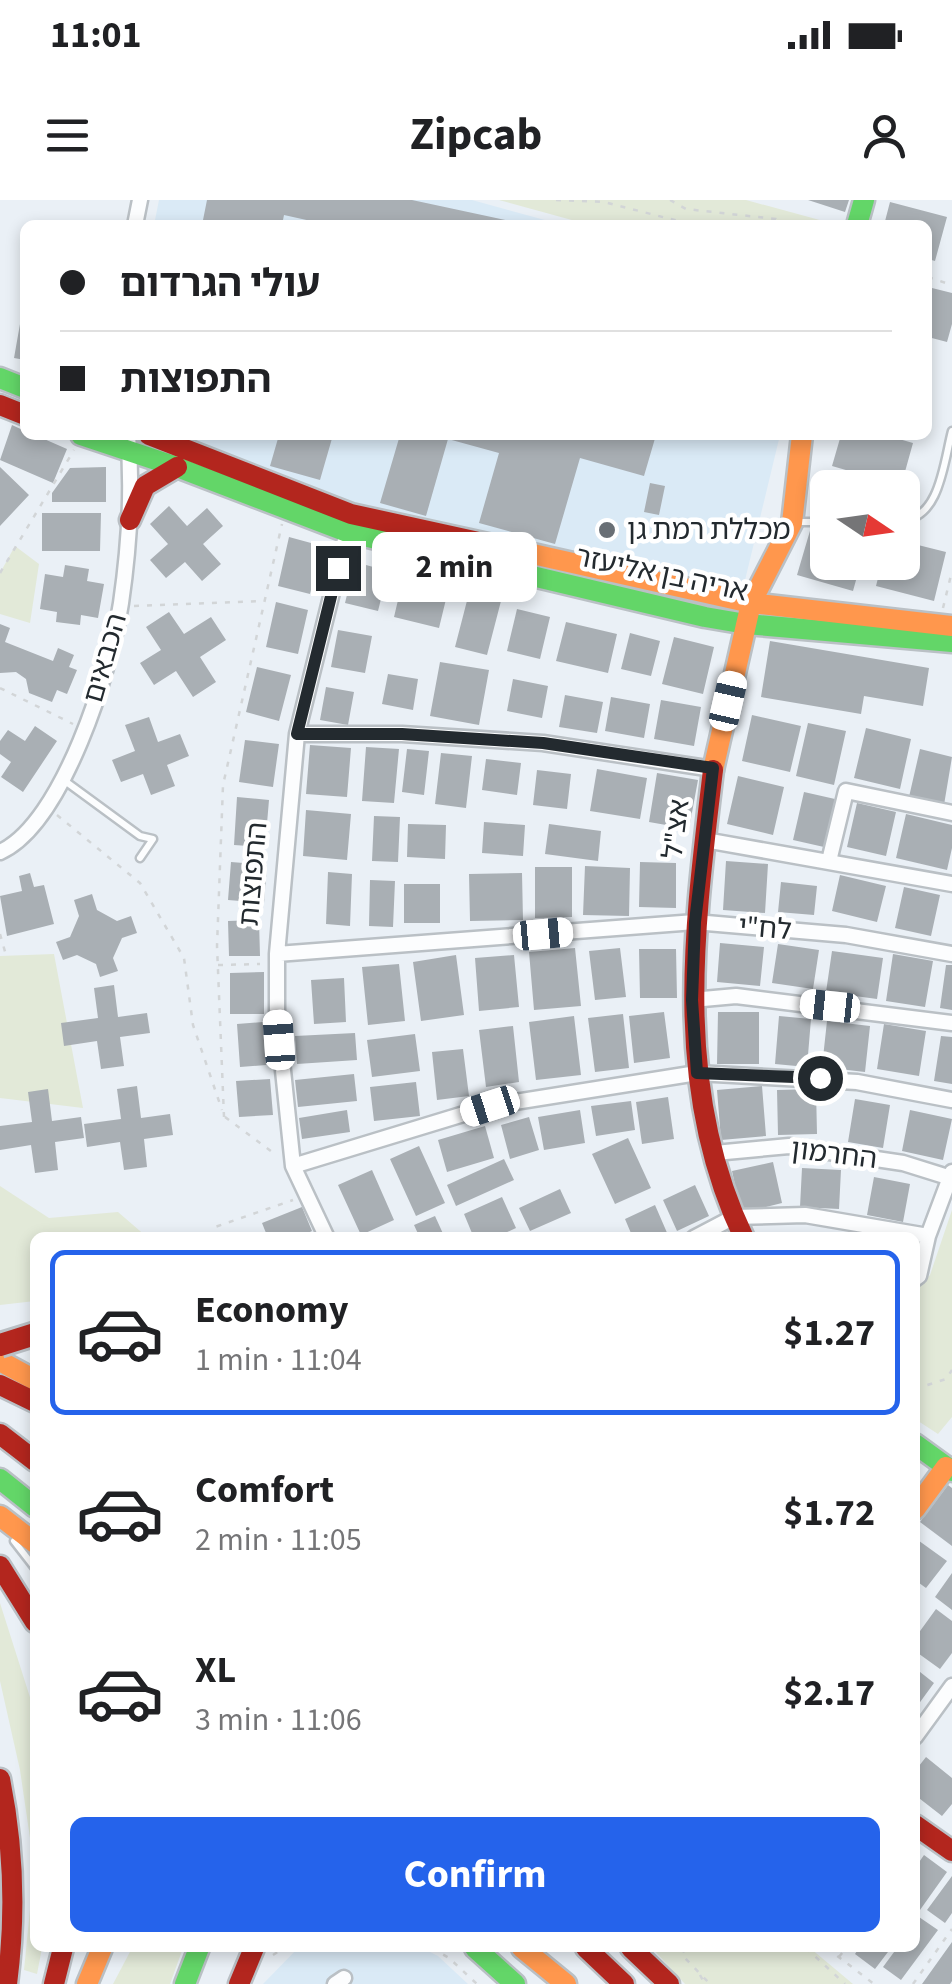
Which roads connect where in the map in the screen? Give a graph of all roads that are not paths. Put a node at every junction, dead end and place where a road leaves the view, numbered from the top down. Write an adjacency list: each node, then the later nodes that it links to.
1 (952, 431): 6 (lane)
2 (160, 440): 10 (main road, אריה בן אליעזר)
3 (801, 440): 8 (main road, אצ"ל)
4 (128, 443): 5 (main road, אריה בן אליעזר); 7 (street, הכבאים)
5 (177, 467): 7 (main road); 10 (main road, אריה בן אליעזר)
6 (920, 518)
7 (130, 520): 15 (street, הכבאים)
8 (792, 522): 9 (lane); 11 (main road, אצ"ל)
9 (810, 522)
10 (349, 523): 11 (main road, אריה בן אליעזר); 13 (street, התפוצות)
11 (748, 613): 12 (main road, אריה בן אליעזר); 14 (main road, אצ"ל)
12 (948, 631)
13 (297, 734): 14 (street); 24 (street, התפוצות)
14 (713, 768): 17 (main road, אצ"ל)
15 (65, 781): 18 (street, הכבאים); 19 (lane)
16 (952, 814): 20 (street)
17 (706, 840): 20 (street); 22 (main road, אצ"ל)
18 (0, 852)
19 (140, 858)
20 (829, 861): 21 (street)
21 (952, 884)
22 (695, 922): 23 (street, לח"י); 24 (street, לח"י); 25 (main road, אצ"ל)
23 (952, 954)
24 (277, 958): 30 (street, התפוצות)
25 (692, 1000): 26 (street); 27 (main road, אצ"ל)
26 (952, 1023)
27 (697, 1073): 28 (street); 29 (main road, אצ"ל); 30 (street)
28 (952, 1100)
29 (715, 1152): 32 (street, החרמון); 33 (main road, אצ"ל)
30 (293, 1166): 34 (street, התפוצות)
31 (952, 1169): 32 (street)
32 (951, 1178): 37 (street)
33 (739, 1228): 35 (street)
34 (324, 1232)
35 (905, 1232)
36 (920, 1235): 37 (street)
37 (928, 1236): 38 (street)
38 (920, 1272)
39 (0, 1330): 41 (main road)
40 (30, 1335): 42 (main road, bridge)
41 (30, 1340)
42 (0, 1344)
43 (0, 1362): 44 (main road)
44 (30, 1377)
45 (0, 1385): 46 (main road)
46 (30, 1400)
47 (0, 1434): 49 (main road)
48 (920, 1448): 50 (main road)
49 (30, 1457)
50 (949, 1469): 53 (main road)
51 (0, 1480): 52 (main road)
52 (30, 1502)
53 (920, 1503)
54 (0, 1516): 56 (main road)
55 (0, 1525): 57 (lane)
56 (30, 1540)
57 (30, 1562)
58 (0, 1566): 59 (main road)
59 (30, 1614)
60 (952, 1686): 61 (street)
61 (920, 1730)
62 (0, 1780): 74 (main road)
63 (920, 1829): 64 (main road)
64 (952, 1851)
65 (61, 1952): 75 (main road)
66 (100, 1952): 76 (main road)
67 (197, 1952): 77 (main road)
68 (252, 1952): 78 (main road)
69 (480, 1952): 79 (main road)
70 (527, 1952): 80 (main road)
71 (540, 1952): 81 (main road)
72 (590, 1952): 82 (main road)
73 (639, 1952): 83 (main road)
74 (7, 1984)
75 (54, 1984)
76 (87, 1984)
77 (185, 1984)
78 (239, 1984)
79 (516, 1984)
80 (566, 1984)
81 (574, 1984)
82 (624, 1984)
83 (670, 1984)

